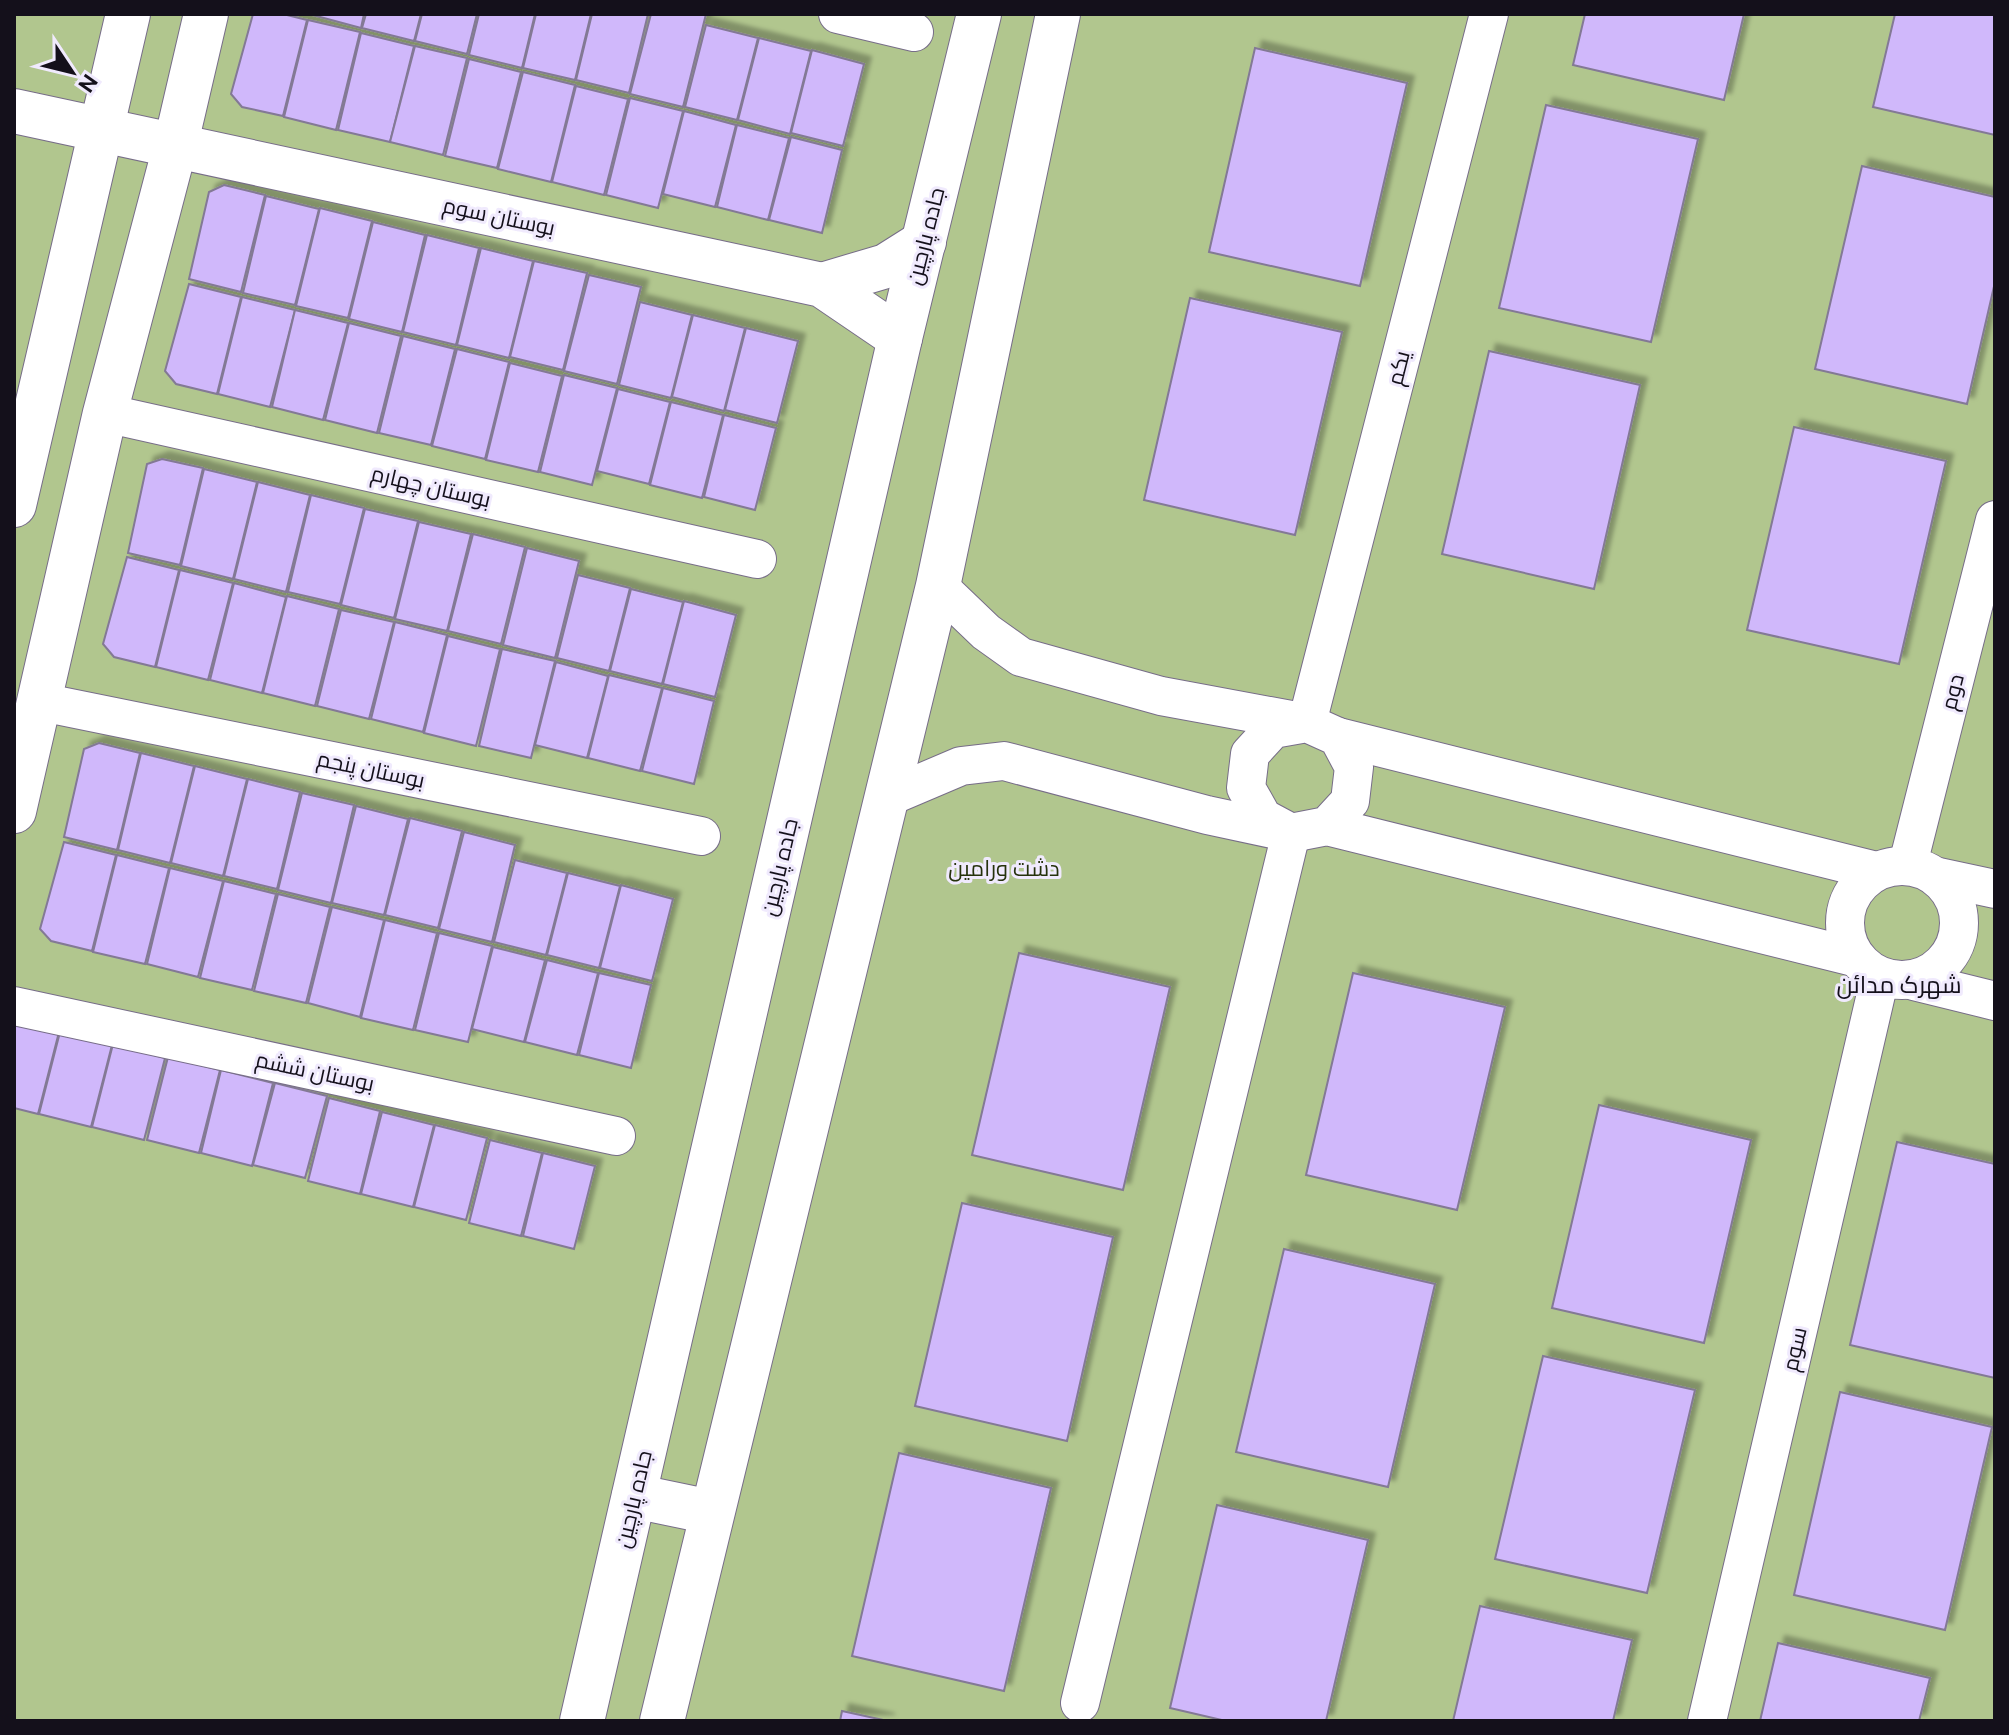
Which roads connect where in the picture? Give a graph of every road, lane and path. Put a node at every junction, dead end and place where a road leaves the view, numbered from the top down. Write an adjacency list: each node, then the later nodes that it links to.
1 (128, 14): 9 (main road)
2 (206, 14): 10 (main road)
3 (838, 14): 7 (street)
4 (979, 14): 11 (main road, جاده پارچین)
5 (1058, 14): 18 (main road)
6 (1489, 14): 20 (street, یکم)
7 (914, 32)
8 (14, 111): 9 (main road, بوستان سوم)
9 (101, 131): 10 (main road, بوستان سوم); 15 (main road)
10 (175, 147): 12 (main road, بوستان سوم); 14 (main road)
11 (924, 242): 12 (main road, بوستان سوم); 13 (main road, جاده پارچین)
12 (822, 285): 13 (main road, بوستان سوم)
13 (900, 338): 31 (main road, جاده پارچین)
14 (105, 413): 17 (street, بوستان چهارم); 19 (main road)
15 (14, 505)
16 (1995, 520): 25 (street, دوم)
17 (757, 559)
18 (938, 586): 20 (street); 21 (main road)
19 (27, 699): 22 (main road); 24 (street, بوستان پنجم)
20 (1322, 730): 23 (street); 23 (street); 25 (street)
21 (888, 797): 23 (street); 32 (main road)
22 (14, 811)
23 (1309, 829): 27 (street); 33 (street)
24 (701, 836)
25 (1908, 871): 26 (street); 27 (street); 27 (street)
26 (1995, 889)
27 (1883, 971): 28 (street); 36 (street, سوم)
28 (1995, 1001)
29 (14, 1006): 30 (street, بوستان ششم)
30 (616, 1136)
31 (634, 1496): 32 (main road); 34 (main road, جاده پارچین)
32 (711, 1512): 35 (main road)
33 (1080, 1703)
34 (582, 1721)
35 (662, 1721)
36 (1707, 1721)

